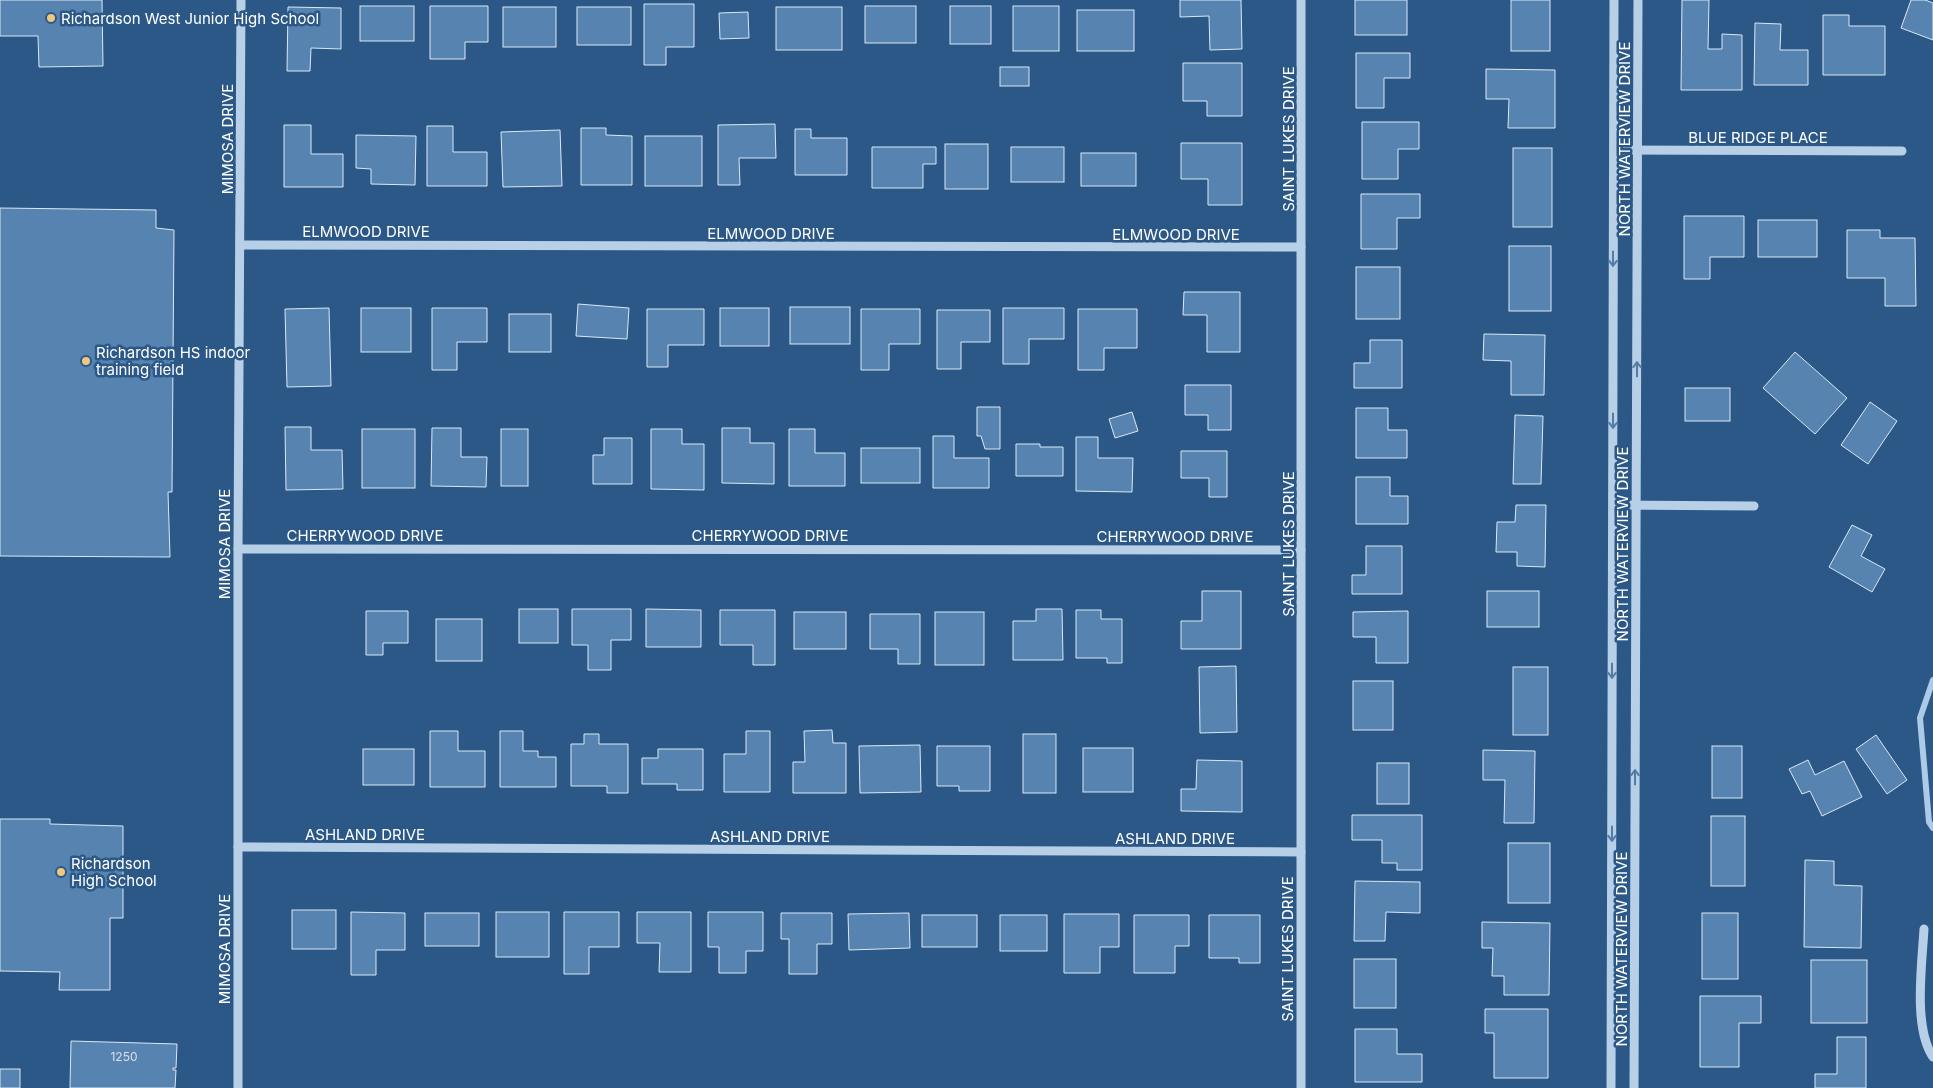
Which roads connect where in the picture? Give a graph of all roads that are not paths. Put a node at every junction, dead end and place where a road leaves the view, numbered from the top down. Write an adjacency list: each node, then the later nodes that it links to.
1 (241, 0): 8 (street, MIMOSA DRIVE)
2 (1301, 0): 9 (street, SAINT LUKES DRIVE)
3 (1614, 0): 5 (street, NORTH WATERVIEW DRIVE)
4 (1638, 0): 6 (street, NORTH WATERVIEW DRIVE)
5 (1614, 150): 6 (street, BLUE RIDGE PLACE); 10 (street, NORTH WATERVIEW DRIVE, one-way to 10)
6 (1638, 150): 7 (street, BLUE RIDGE PLACE); 11 (street, NORTH WATERVIEW DRIVE, one-way to 6)
7 (1902, 151)
8 (240, 245): 9 (street, ELMWOOD DRIVE); 13 (street, MIMOSA DRIVE)
9 (1301, 248): 14 (street, SAINT LUKES DRIVE)
10 (1613, 505): 11 (street); 21 (street, NORTH WATERVIEW DRIVE, one-way to 21)
11 (1636, 505): 12 (street); 22 (street, NORTH WATERVIEW DRIVE, one-way to 11)
12 (1754, 506)
13 (238, 548): 14 (street, CHERRYWOOD DRIVE); 15 (street, MIMOSA DRIVE)
14 (1302, 550): 16 (street, SAINT LUKES DRIVE)
15 (238, 847): 16 (street, ASHLAND DRIVE); 19 (street, MIMOSA DRIVE)
16 (1301, 852): 20 (street, SAINT LUKES DRIVE)
17 (1924, 929): 18 (street)
18 (1933, 1057)
19 (238, 1088)
20 (1301, 1088)
21 (1611, 1088)
22 (1634, 1088)

